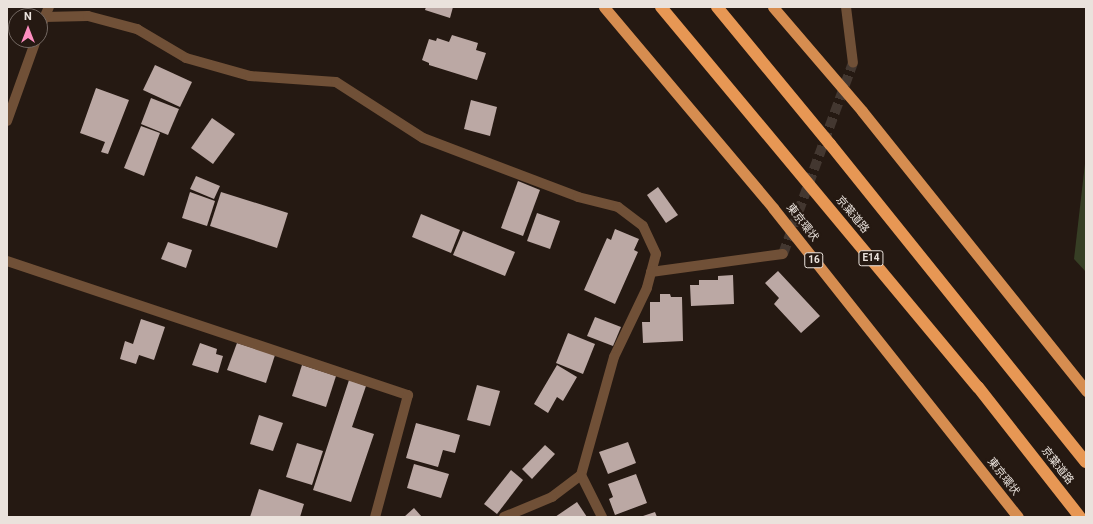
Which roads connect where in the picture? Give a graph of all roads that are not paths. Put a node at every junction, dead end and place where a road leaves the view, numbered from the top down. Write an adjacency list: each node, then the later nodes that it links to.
1 (604, 7): 19 (highway, 東京環状 / 16)
2 (661, 7): 20 (highway, 京葉道路 / E14)
3 (717, 7): 14 (highway)
4 (773, 7): 13 (highway)
5 (846, 7): 8 (street)
6 (48, 17): 12 (street)
7 (33, 48): 9 (street)
8 (853, 63)
9 (7, 121)
10 (783, 254): 12 (street)
11 (7, 261): 16 (street)
12 (651, 272): 15 (street)
13 (1086, 391)
14 (1086, 462)
15 (581, 475): 17 (street); 18 (street)
16 (375, 517)
17 (504, 517)
18 (602, 517)
19 (1018, 517)
20 (1080, 517)

